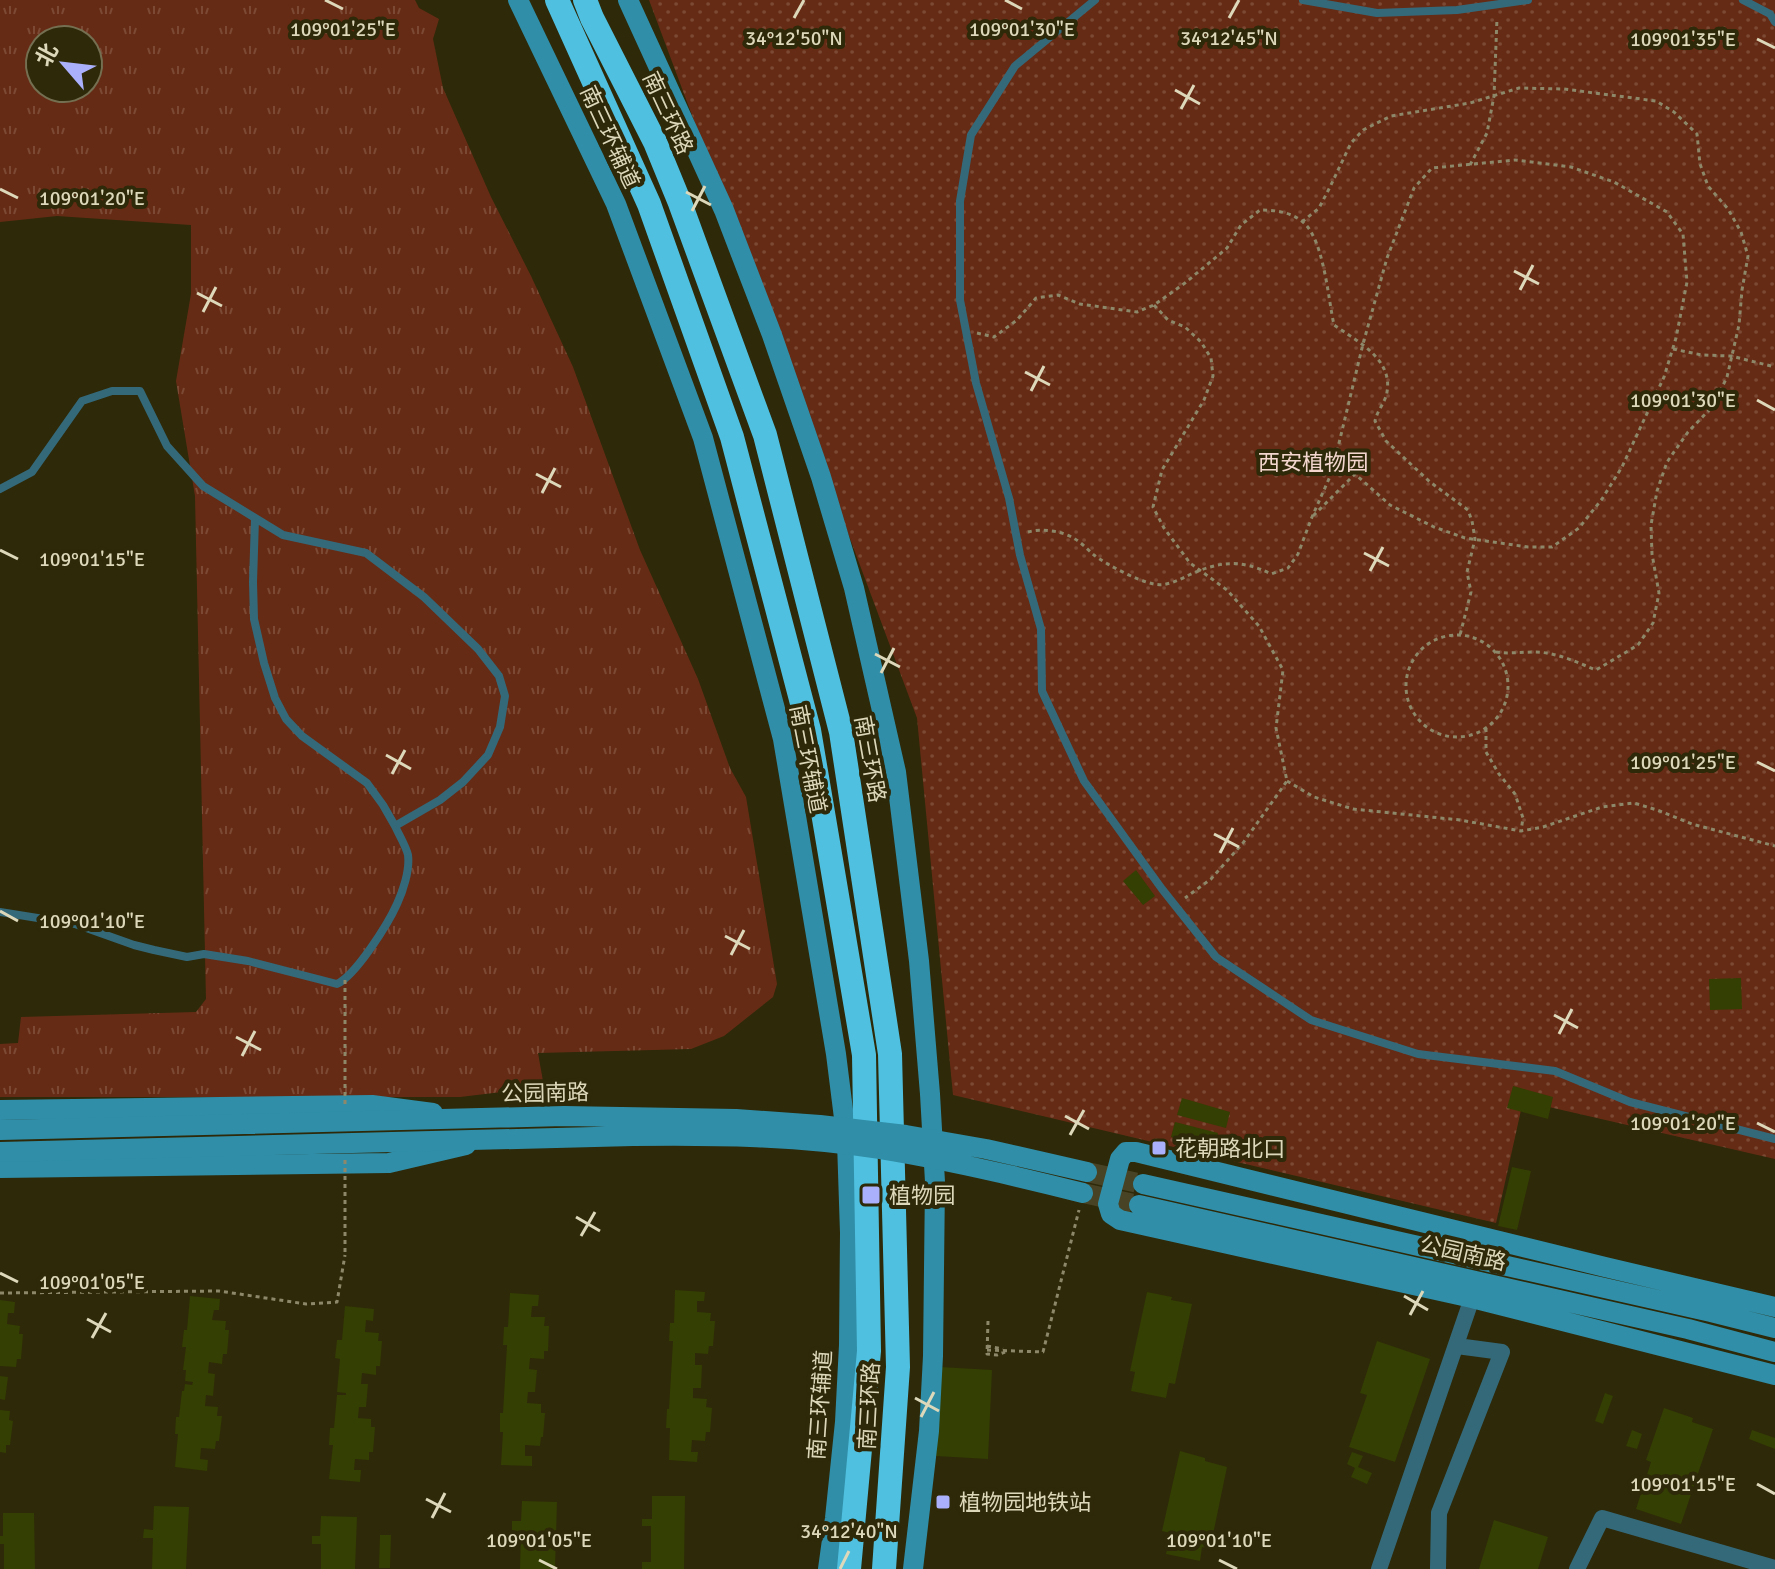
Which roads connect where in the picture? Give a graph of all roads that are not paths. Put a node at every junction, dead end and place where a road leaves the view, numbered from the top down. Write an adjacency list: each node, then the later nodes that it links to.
1 (518, 0): 16 (main road, 南三环辅道)
2 (557, 0): 32 (highway, 南三环路)
3 (585, 0): 33 (highway, 南三环路)
4 (628, 0): 34 (main road)
5 (1095, 0): 17 (lane)
6 (1303, 0): 7 (lane)
7 (1528, 0)
8 (1743, 0): 9 (lane)
9 (1775, 22)
10 (0, 489): 11 (lane)
11 (255, 519): 12 (lane); 12 (lane)
12 (395, 826): 13 (lane)
13 (0, 912)
14 (0, 1110): 16 (main road)
15 (0, 1130): 20 (main road, 公园南路, bridge)
16 (846, 1132): 19 (main road); 31 (main road, 南三环辅道)
17 (1775, 1139)
18 (0, 1152): 22 (main road, 公园南路, bridge)
19 (0, 1168)
20 (1087, 1172)
21 (1143, 1184): 26 (main road, 公园南路)
22 (1081, 1201)
23 (1139, 1205): 28 (main road, 公园南路)
24 (1472, 1298): 25 (main road); 27 (street); 29 (main road)
25 (1775, 1307)
26 (1775, 1328)
27 (1457, 1346): 35 (street); 36 (street)
28 (1775, 1352)
29 (1775, 1375)
30 (1775, 1568): 37 (street)
31 (828, 1569)
32 (849, 1569)
33 (884, 1569)
34 (913, 1569)
35 (1379, 1569)
36 (1438, 1569)
37 (1577, 1569)

